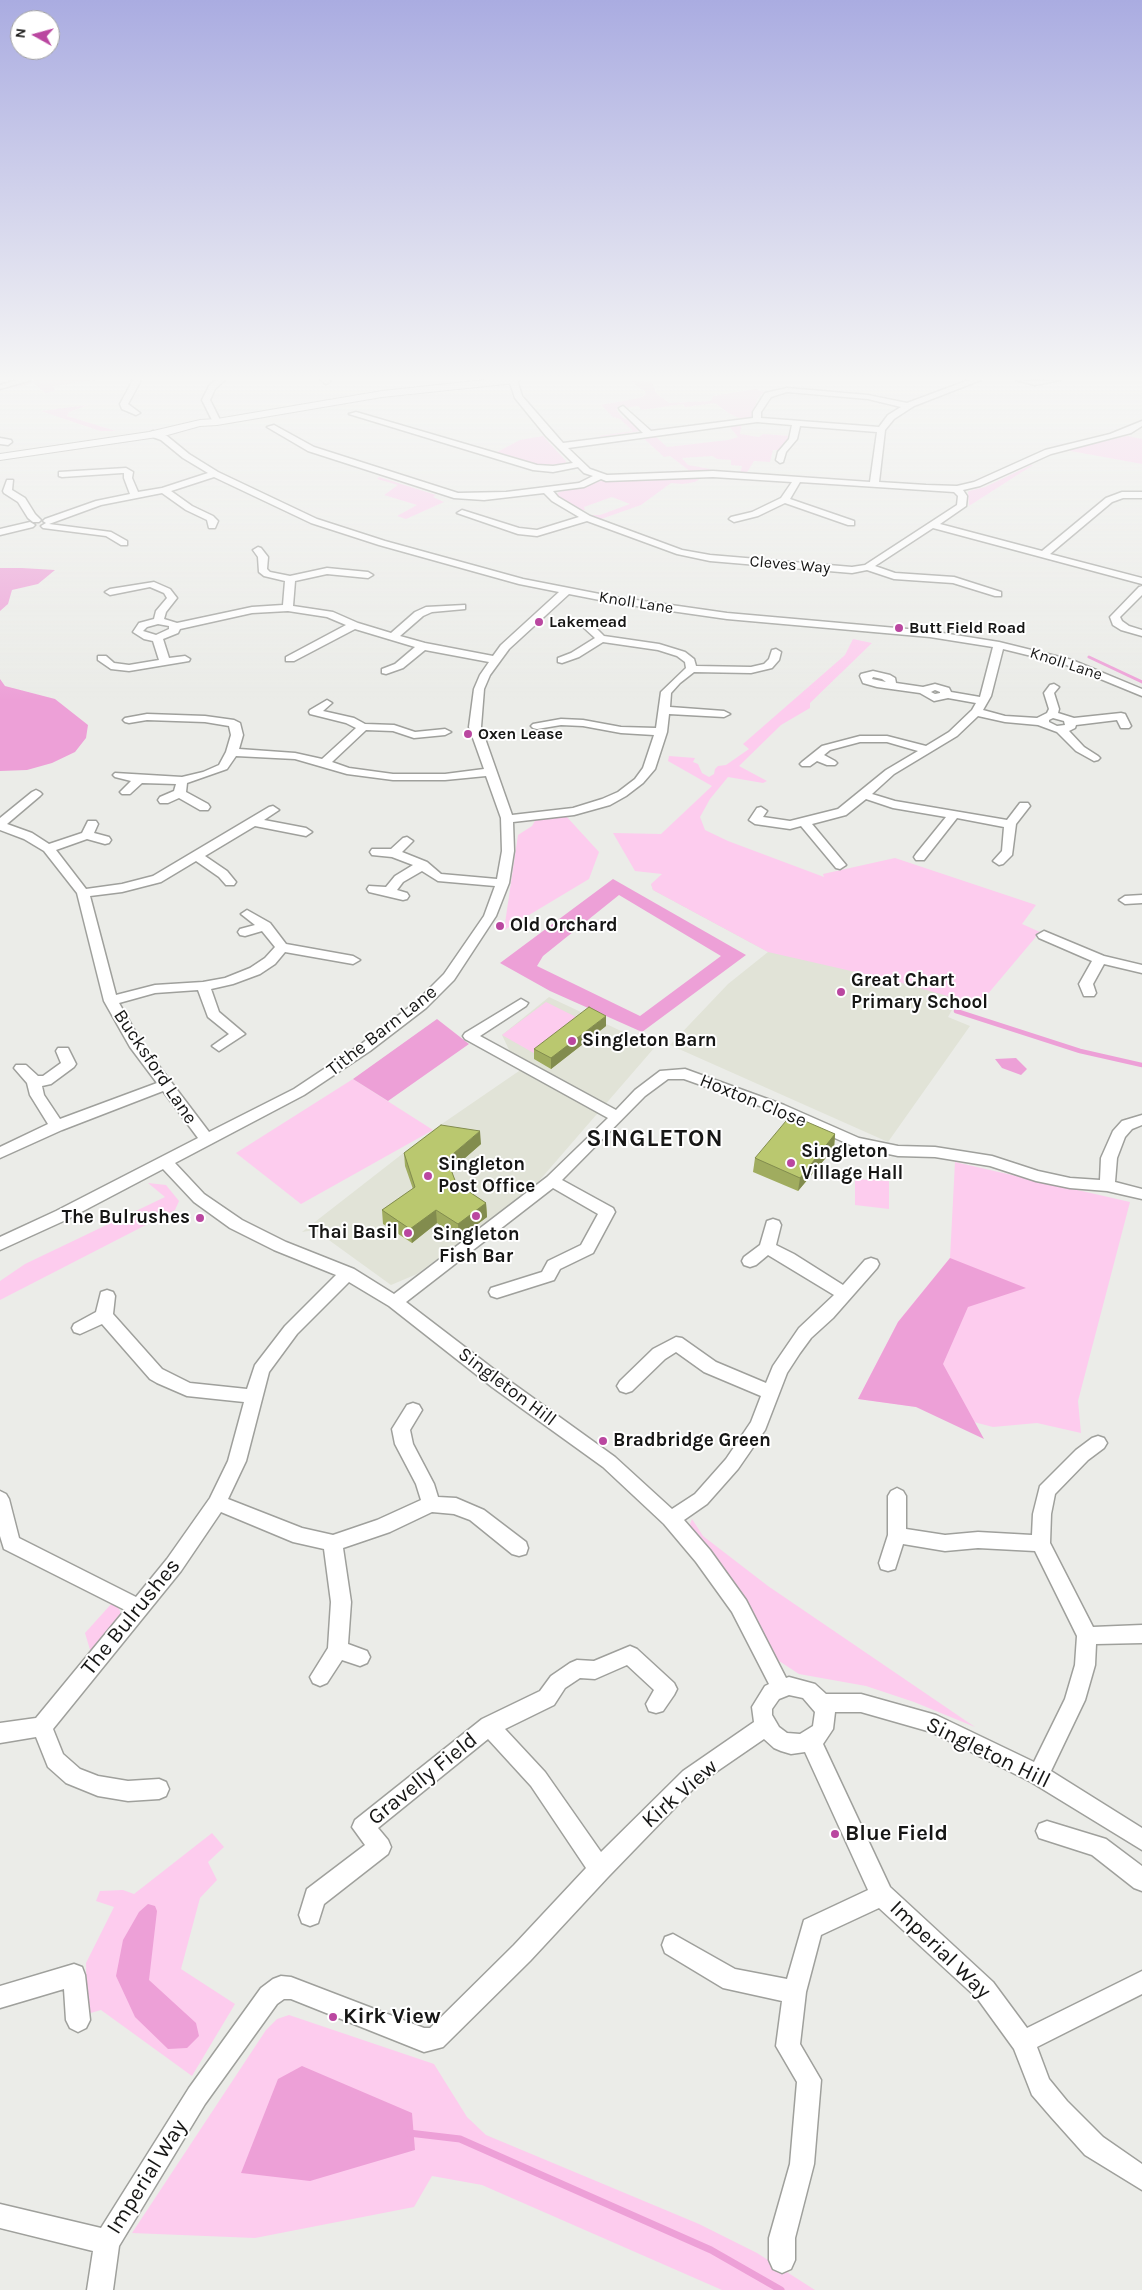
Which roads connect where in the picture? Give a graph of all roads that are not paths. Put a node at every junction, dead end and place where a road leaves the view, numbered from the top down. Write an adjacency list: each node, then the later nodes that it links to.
1 (7, 487): 21 (street)
2 (132, 487): 13 (street)
3 (174, 487): 12 (street)
4 (241, 487): 39 (street, Knoll Lane)
5 (427, 487): 11 (street)
6 (562, 487): 11 (street)
7 (794, 487): 15 (street)
8 (926, 487): 10 (street)
9 (963, 487): 10 (street)
10 (957, 488): 23 (street, Cleves Way)
11 (546, 489): 17 (street, Cleves Way)
12 (164, 490): 13 (street); 19 (street)
13 (135, 495): 22 (street)
14 (1142, 495): 28 (street)
15 (784, 500): 18 (street); 20 (street)
16 (462, 512): 17 (street)
17 (587, 518): 31 (street, Cleves Way)
18 (734, 519)
19 (215, 522)
20 (851, 522)
21 (33, 523): 22 (street); 24 (street)
22 (47, 524): 26 (street)
23 (932, 525): 28 (street); 31 (street, Cleves Way)
24 (0, 532)
25 (137, 540): 26 (street)
26 (124, 543): 27 (street)
27 (110, 546)
28 (1043, 555): 36 (street)
29 (247, 556): 35 (street)
30 (355, 563): 32 (street)
31 (868, 567): 41 (street)
32 (346, 571): 33 (street); 35 (street)
33 (368, 575)
34 (160, 577): 37 (street)
35 (290, 579): 43 (street)
36 (1142, 581)
37 (151, 584): 40 (street); 44 (street)
38 (1142, 589): 48 (street)
39 (566, 591): 52 (street, Knoll Lane); 59 (street, Tithe Barn Lane)
40 (110, 592)
41 (998, 594)
42 (461, 607): 49 (street)
43 (288, 608): 46 (street); 47 (street)
44 (158, 621): 47 (street); 50 (street)
45 (587, 625): 51 (street)
46 (354, 626): 49 (street); 55 (street)
47 (175, 627): 50 (street)
48 (1142, 633)
49 (392, 637): 53 (street)
50 (157, 638): 62 (street)
51 (601, 638): 56 (street); 66 (street)
52 (999, 645): 71 (street, Knoll Lane); 72 (street)
53 (423, 646): 59 (street); 64 (street)
54 (776, 652): 66 (street)
55 (290, 655)
56 (575, 655): 60 (street); 61 (street)
57 (102, 658): 63 (street)
58 (185, 659): 62 (street)
59 (495, 660): 92 (street, Tithe Barn Lane)
60 (562, 660)
61 (586, 660)
62 (165, 662): 63 (street)
63 (111, 666): 68 (street)
64 (399, 666): 65 (street); 67 (street)
65 (411, 669)
66 (690, 669): 74 (street)
67 (386, 671)
68 (101, 672)
69 (891, 684): 72 (street)
70 (1054, 687): 77 (street)
71 (1142, 693)
72 (984, 701): 75 (street)
73 (327, 703): 82 (street)
74 (664, 710): 76 (street); 86 (street)
75 (976, 712): 80 (street); 87 (street)
76 (724, 714)
77 (1052, 715): 80 (street); 81 (street)
78 (1122, 717): 81 (street)
79 (129, 720): 88 (street)
80 (1042, 722): 84 (street)
81 (1071, 722): 84 (street)
82 (363, 726): 85 (street); 90 (street)
83 (537, 726): 86 (street)
84 (1061, 730): 89 (street)
85 (445, 732)
86 (661, 732): 105 (street)
87 (925, 750): 91 (street); 98 (street)
88 (232, 752): 90 (street); 95 (street)
89 (1094, 758)
90 (324, 763): 92 (street)
91 (831, 763)
92 (491, 772): 105 (street, Tithe Barn Lane)
93 (119, 775): 94 (street)
94 (139, 779): 95 (street); 96 (street)
95 (181, 787): 99 (street); 101 (street)
96 (126, 792)
97 (36, 794): 109 (street, Bucksford Lane)
98 (864, 795): 104 (street); 107 (street)
99 (164, 800)
100 (1024, 806): 108 (street)
101 (204, 807)
102 (273, 810): 106 (street)
103 (760, 811): 107 (street)
104 (953, 816): 108 (street); 117 (street)
105 (507, 819): 122 (street, Tithe Barn Lane)
106 (255, 822): 110 (street); 116 (street)
107 (805, 823): 120 (street)
108 (1010, 824): 118 (street)
109 (0, 825): 113 (street, Bucksford Lane)
110 (306, 832)
111 (105, 840): 113 (street)
112 (407, 842): 115 (street)
113 (48, 848): 125 (street, Bucksford Lane)
114 (376, 852): 115 (street)
115 (394, 854): 119 (street)
116 (197, 856): 121 (street); 125 (street)
117 (920, 857)
118 (999, 861)
119 (423, 865): 122 (street); 124 (street)
120 (840, 865)
121 (230, 882)
122 (503, 883): 151 (street, Tithe Barn Lane)
123 (373, 889): 124 (street)
124 (389, 891): 127 (street)
125 (83, 893): 141 (street, Bucksford Lane)
126 (1141, 893): 128 (street)
127 (403, 896)
128 (1125, 900)
129 (247, 914): 130 (street)
130 (265, 926): 131 (street); 133 (street)
131 (245, 932)
132 (1044, 934): 135 (street)
133 (282, 947): 134 (street); 139 (street)
134 (332, 957): 136 (street); 137 (street)
135 (1100, 959): 138 (street); 140 (street)
136 (353, 960)
137 (326, 969)
138 (1142, 969)
139 (204, 986): 141 (street); 143 (street)
140 (1089, 993)
141 (111, 1001): 147 (street, Bucksford Lane)
142 (521, 1003): 148 (street)
143 (219, 1046)
144 (63, 1050): 146 (street)
145 (20, 1068): 146 (street)
146 (34, 1081): 150 (street)
147 (166, 1085): 150 (street); 151 (street, Bucksford Lane)
148 (616, 1116): 154 (street, Hoxton Close); 155 (street, Hoxton Close)
149 (1142, 1120): 155 (street)
150 (57, 1126): 152 (street)
151 (208, 1141): 153 (street, Tithe Barn Lane)
152 (0, 1153)
153 (165, 1162): 158 (street, Tithe Barn Lane); 162 (street, Singleton Hill)
154 (552, 1181): 163 (street); 166 (street, Hoxton Close)
155 (1107, 1186): 156 (street, Hoxton Close)
156 (1142, 1194)
157 (773, 1225): 159 (street)
158 (0, 1244)
159 (768, 1248): 160 (street); 164 (street)
160 (750, 1261)
161 (871, 1264): 164 (street)
162 (348, 1273): 166 (street, Singleton Hill); 171 (street, The Bulrushes)
163 (497, 1292)
164 (844, 1294): 170 (street)
165 (108, 1296): 167 (street)
166 (395, 1302): 178 (street, Singleton Hill)
167 (104, 1315): 168 (street); 171 (street)
168 (80, 1328)
169 (626, 1386): 170 (street)
170 (770, 1392): 178 (street)
171 (254, 1396): 176 (street, The Bulrushes)
172 (413, 1410): 177 (street)
173 (1098, 1443): 181 (street)
174 (897, 1496): 179 (street)
175 (0, 1499): 182 (street)
176 (218, 1502): 180 (street); 185 (street, The Bulrushes)
177 (431, 1504): 180 (street); 183 (street)
178 (671, 1520): 191 (street, Singleton Hill)
179 (897, 1535): 181 (street); 184 (street)
180 (333, 1543): 188 (street)
181 (1041, 1543): 187 (street)
182 (6, 1548): 185 (street)
183 (519, 1548)
184 (888, 1563)
185 (139, 1608): 196 (street, The Bulrushes)
186 (1142, 1634): 187 (street)
187 (1087, 1636): 199 (street)
188 (338, 1650): 189 (street); 190 (street)
189 (360, 1657)
190 (320, 1677)
191 (780, 1688): 192 (street); 195 (street)
192 (822, 1703): 198 (street); 199 (street, Singleton Hill)
193 (656, 1704): 194 (street, Gravelly Field)
194 (489, 1726): 203 (street, Gravelly Field); 206 (street, Gravelly Field)
195 (766, 1726): 198 (street); 203 (street, Kirk View)
196 (42, 1727): 197 (street); 200 (street)
197 (0, 1733)
198 (811, 1741): 205 (street, Imperial Way)
199 (1038, 1775): 202 (street, Singleton Hill)
200 (159, 1789)
201 (1047, 1831): 204 (street)
202 (1142, 1840)
203 (600, 1869): 213 (street, Kirk View)
204 (1142, 1880)
205 (882, 1895): 209 (street); 212 (street, Imperial Way)
206 (310, 1915)
207 (673, 1946): 209 (street)
208 (1142, 1982): 212 (street)
209 (795, 1992): 217 (street)
210 (0, 1997): 211 (street)
211 (78, 2020)
212 (1023, 2042): 214 (street, Imperial Way)
213 (196, 2096): 216 (street, Imperial Way)
214 (1142, 2178)
215 (0, 2216): 216 (street)
216 (107, 2242): 218 (street, Imperial Way)
217 (782, 2260)
218 (100, 2290)

